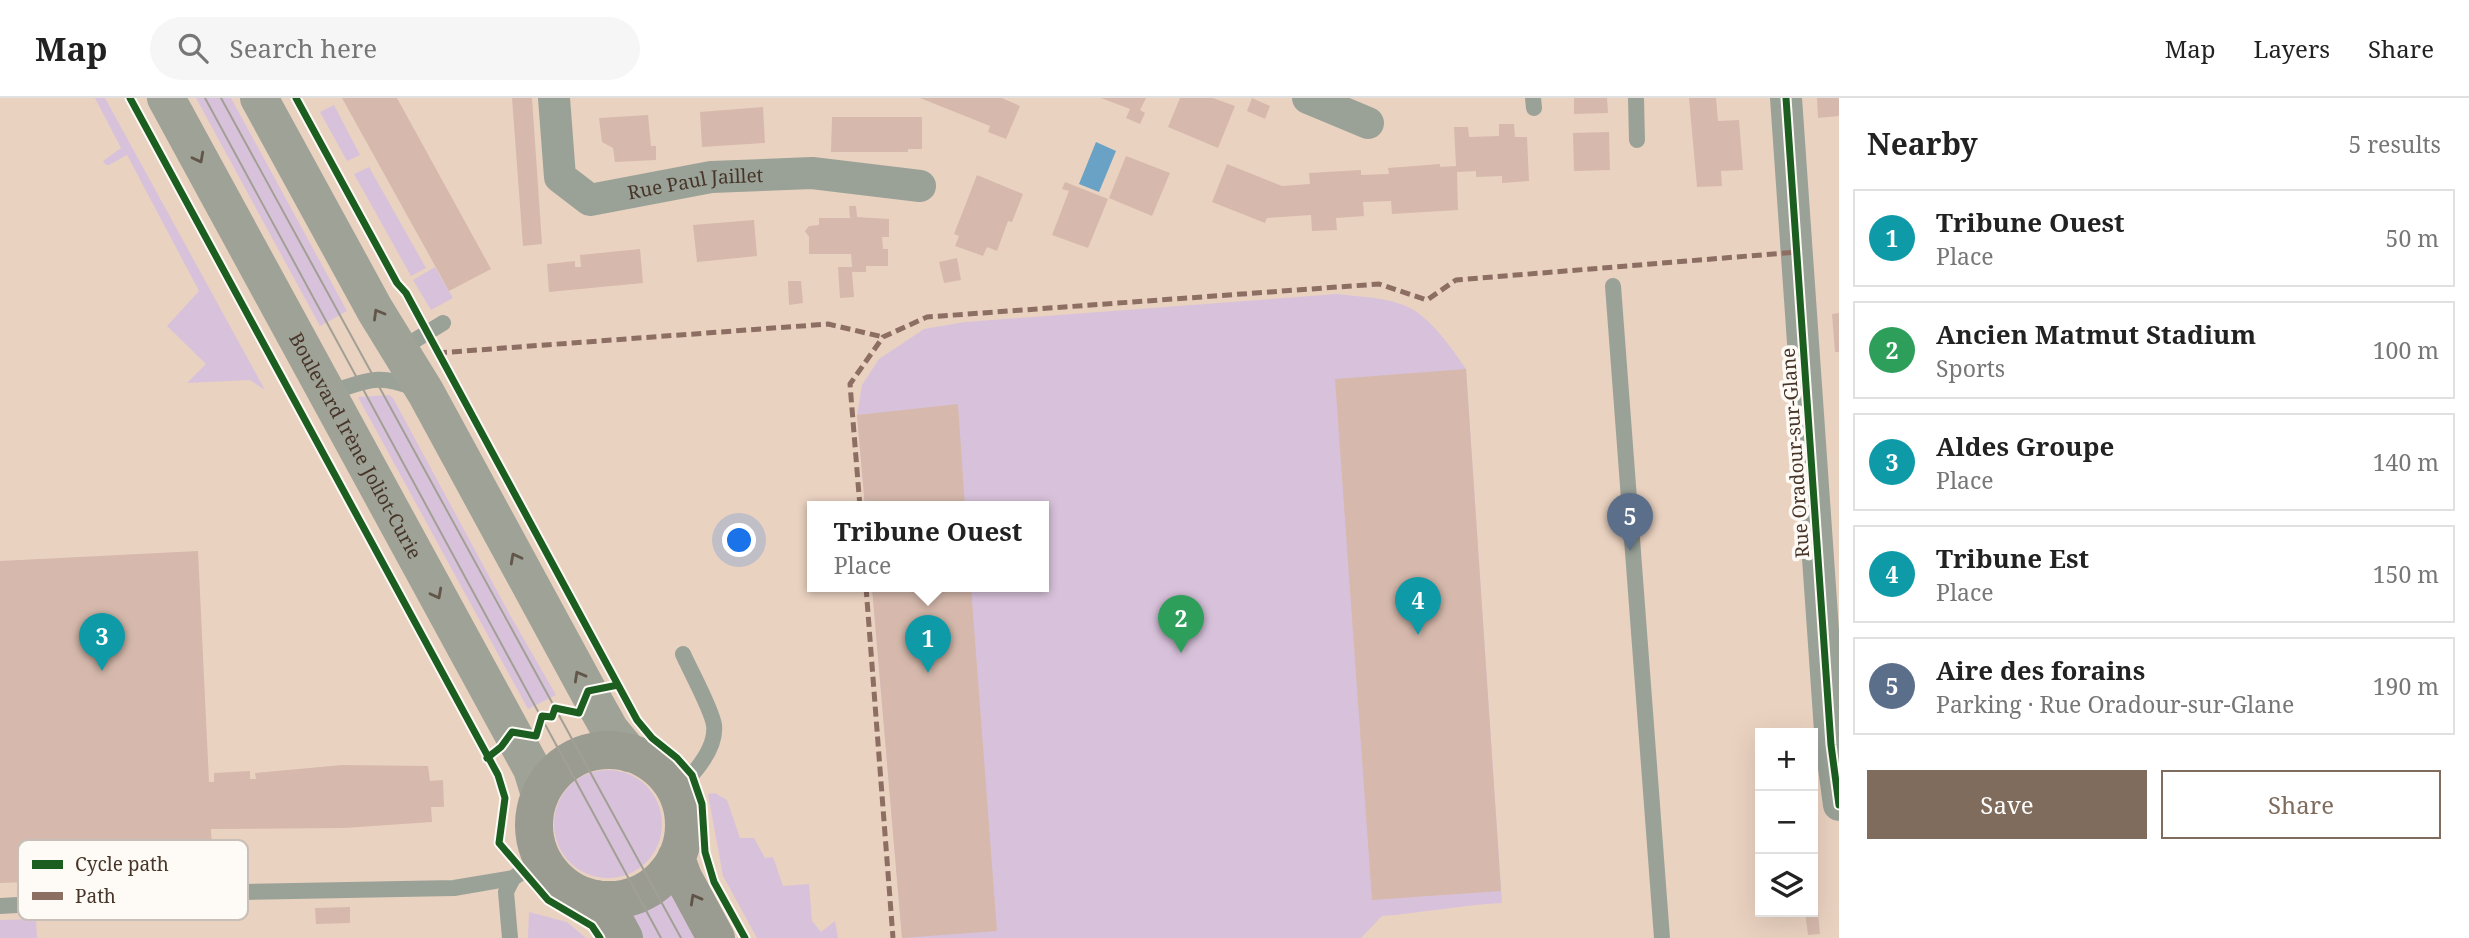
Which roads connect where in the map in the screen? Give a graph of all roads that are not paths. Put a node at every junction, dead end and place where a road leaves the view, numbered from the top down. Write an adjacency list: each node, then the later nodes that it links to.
1 (166, 98): 13 (main road, Boulevard Irène Joliot-Curie, one-way to 13)
2 (259, 98): 12 (main road, one-way to 2)
3 (554, 98): 9 (street, Rue Paul Jaillet)
4 (1308, 98): 7 (street)
5 (1636, 98): 8 (lane)
6 (1787, 98): 19 (street, Rue Oradour-sur-Glane)
7 (1368, 123)
8 (1637, 140)
9 (920, 186)
10 (1613, 286): 29 (lane)
11 (443, 323): 12 (lane)
12 (398, 350): 14 (main road)
13 (328, 393): 14 (lane); 18 (main road, Boulevard Irène Joliot-Curie, one-way to 18)
14 (426, 393): 16 (main road, one-way to 14)
15 (683, 654): 17 (lane)
16 (629, 753): 17 (main road); 18 (main road)
17 (676, 791): 20 (main road)
18 (540, 795): 21 (main road)
19 (1839, 805)
20 (677, 858): 23 (main road); 28 (main road, one-way to 20)
21 (527, 869): 22 (lane); 23 (main road); 26 (lane)
22 (248, 892)
23 (597, 899): 27 (main road)
24 (18, 905): 25 (lane)
25 (0, 906)
26 (510, 938)
27 (624, 938)
28 (716, 938)
29 (1662, 938)

